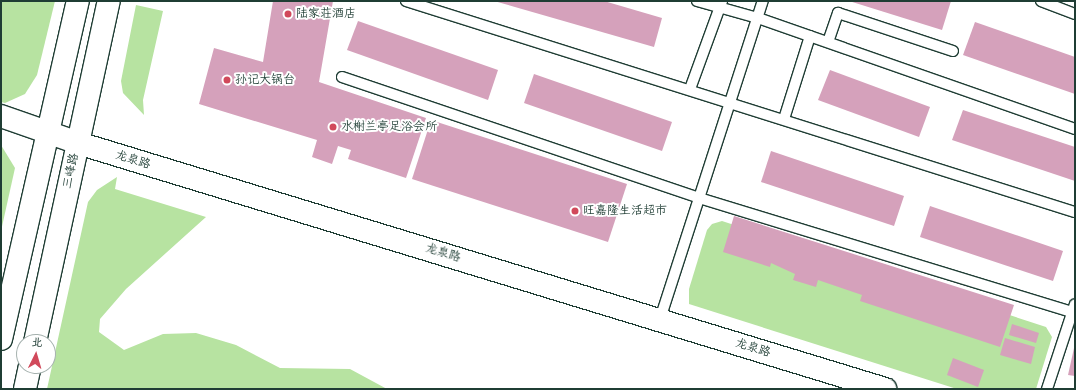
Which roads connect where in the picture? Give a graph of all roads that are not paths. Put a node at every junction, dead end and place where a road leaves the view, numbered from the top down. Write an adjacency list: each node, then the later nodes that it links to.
1 (78, 1): 19 (street)
2 (109, 1): 20 (street, 三峰路)
3 (406, 1): 14 (lane)
4 (697, 1): 7 (lane)
5 (763, 1): 9 (lane)
6 (1041, 1): 8 (lane)
7 (721, 4): 9 (lane); 14 (lane)
8 (1075, 14)
9 (758, 18): 10 (lane); 15 (lane)
10 (810, 36): 11 (lane); 17 (lane)
11 (828, 42): 12 (lane); 18 (lane)
12 (953, 51)
13 (342, 77): 21 (lane)
14 (690, 89): 15 (lane)
15 (730, 102): 17 (lane); 21 (lane)
16 (1, 116): 19 (street, 龙泉路)
17 (784, 119): 22 (lane)
18 (1075, 129)
19 (48, 131): 20 (street, 龙泉路); 26 (street)
20 (78, 143): 24 (street, 龙泉路); 25 (street, 三峰路)
21 (699, 198): 23 (lane); 24 (lane)
22 (1075, 212)
23 (1074, 310): 30 (lane)
24 (660, 319): 29 (street, 龙泉路)
25 (37, 334)
26 (1, 339)
27 (28, 374): 28 (street)
28 (25, 389)
29 (885, 389)
30 (1047, 389)

